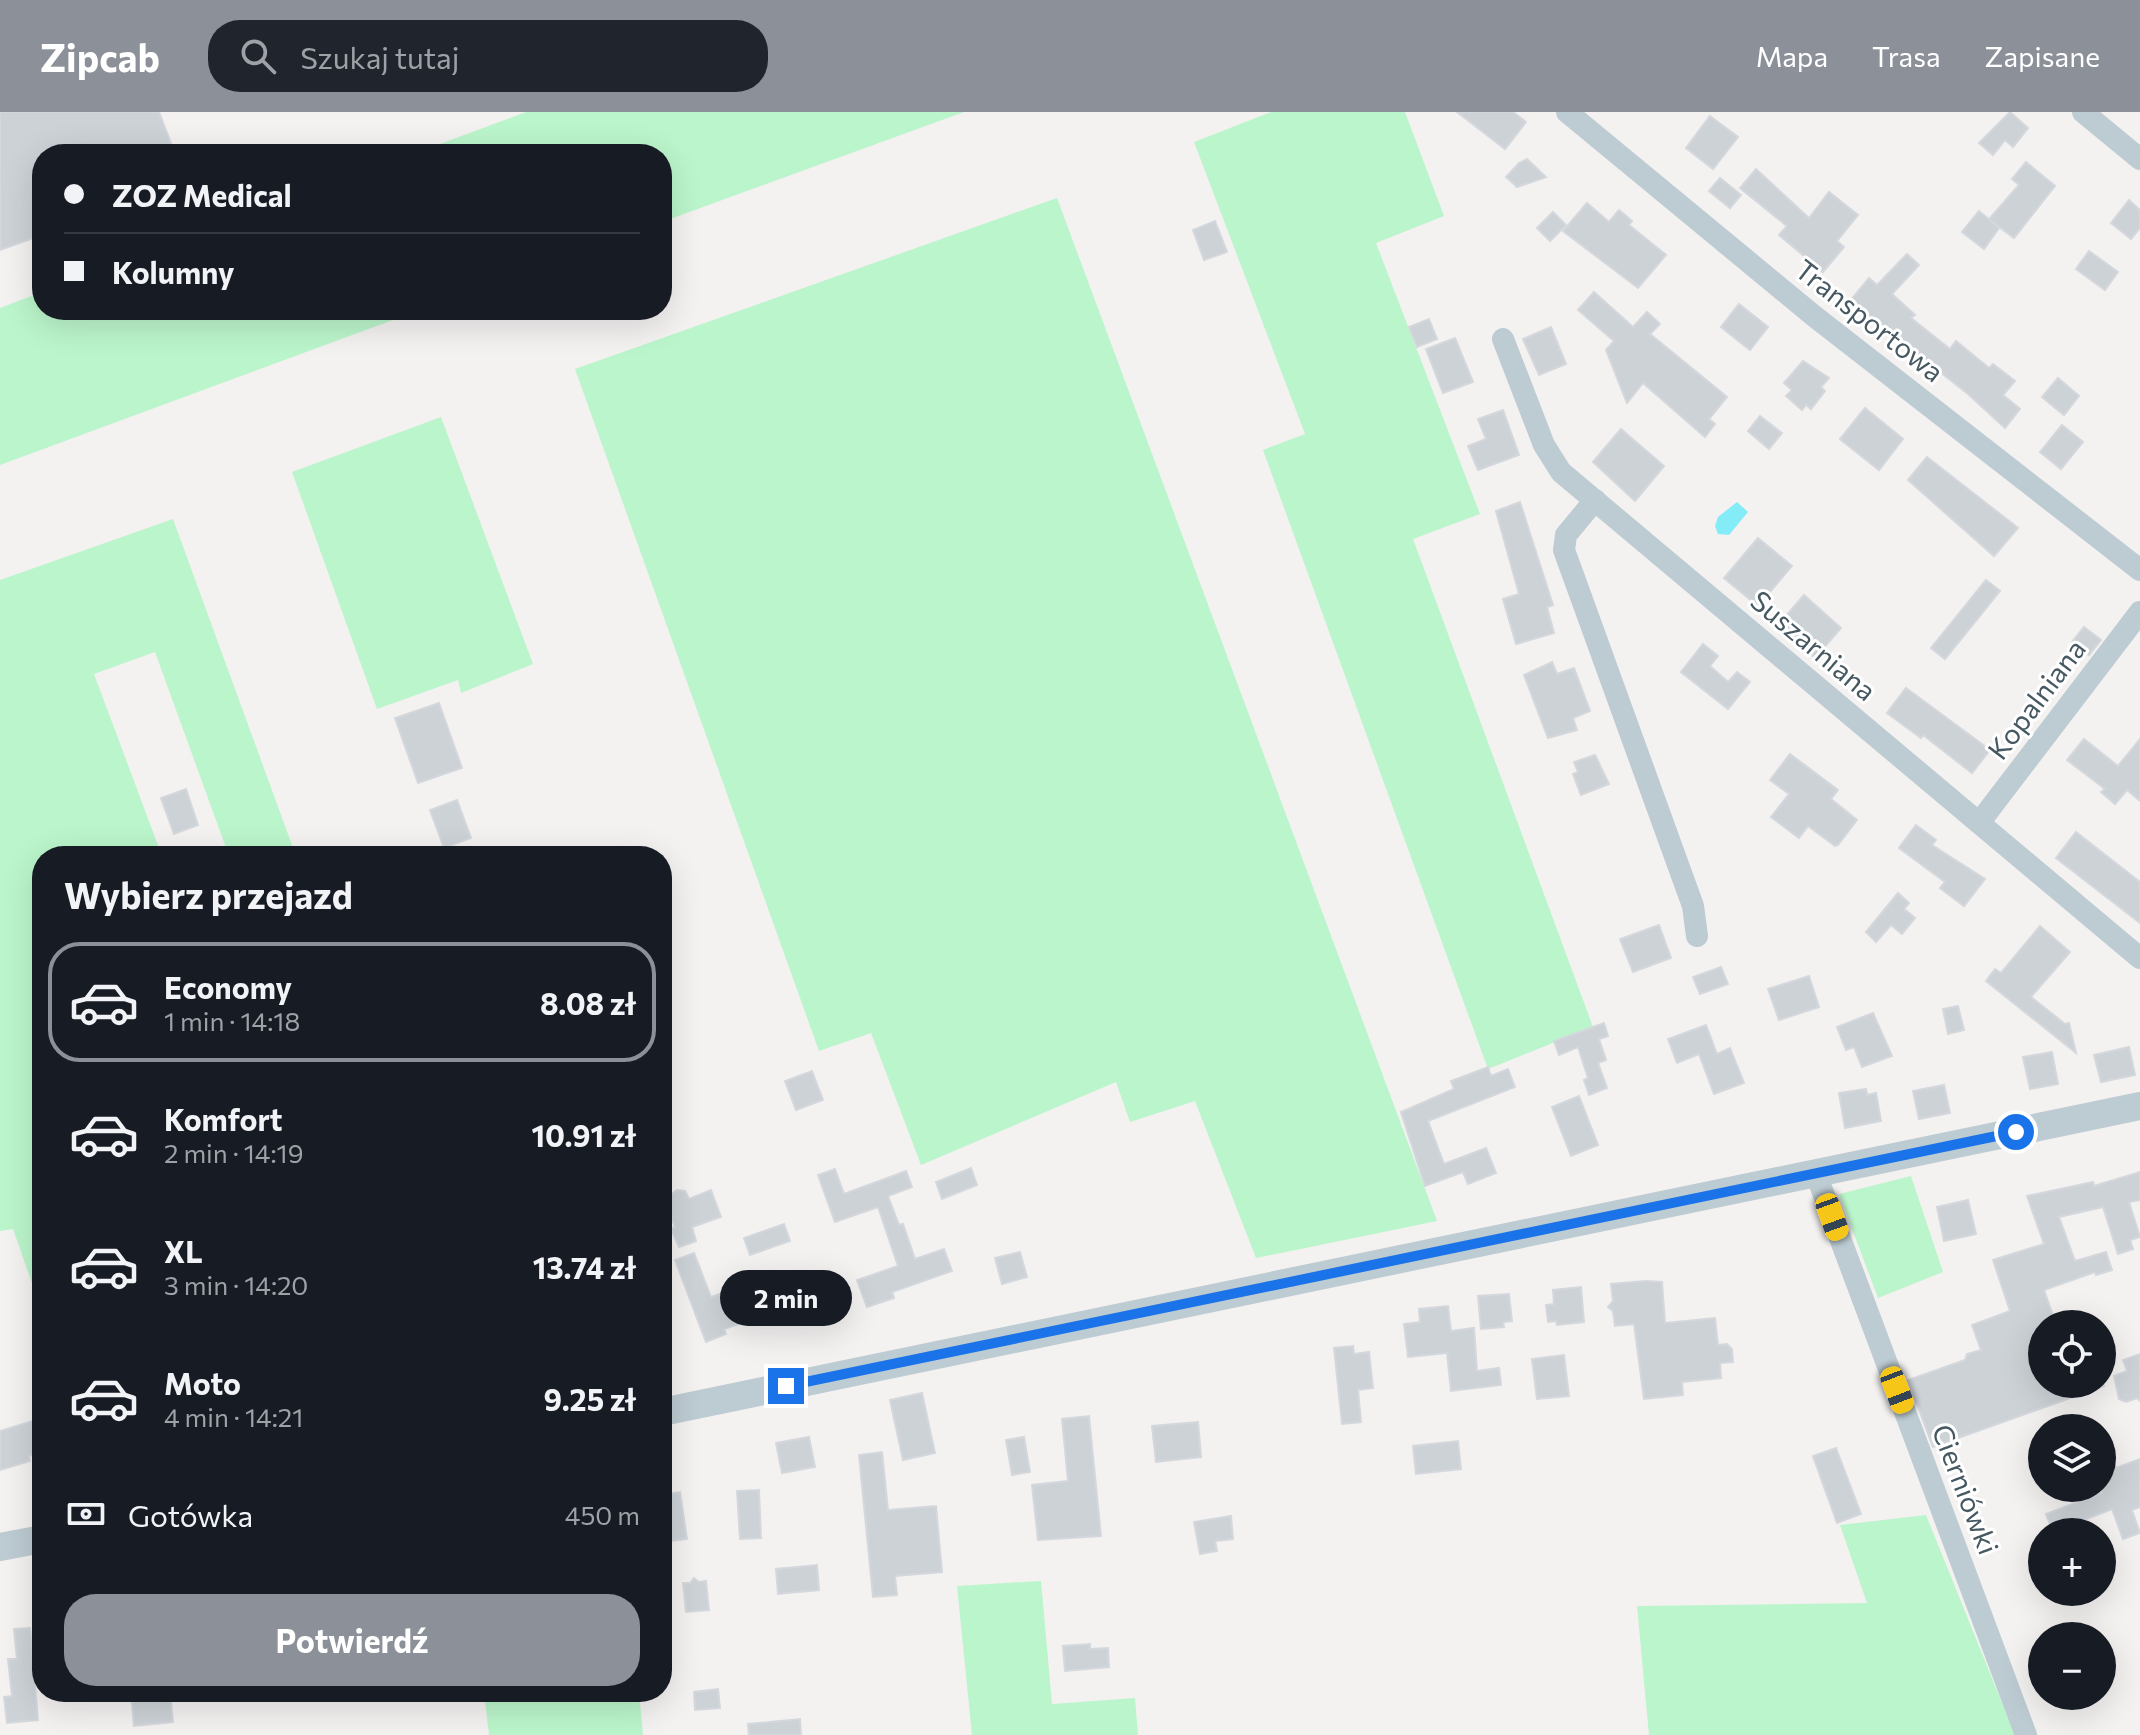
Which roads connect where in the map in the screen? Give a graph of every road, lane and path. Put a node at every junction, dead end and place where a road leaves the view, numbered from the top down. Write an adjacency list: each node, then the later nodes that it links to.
1 (1567, 112): 6 (street, Transportowa)
2 (2083, 112): 3 (street)
3 (2140, 159)
4 (1503, 339): 5 (street, Suszarniana)
5 (1595, 500): 8 (street, Suszarniana); 9 (street)
6 (2140, 570)
7 (2140, 612): 8 (street, Kopalniana)
8 (1979, 823): 10 (street, Suszarniana)
9 (1697, 936)
10 (2140, 958)
11 (2140, 1106): 12 (street)
12 (1816, 1174): 13 (street); 16 (street, Cierniówki)
13 (672, 1410)
14 (32, 1541): 15 (street)
15 (0, 1547)
16 (2026, 1735)

